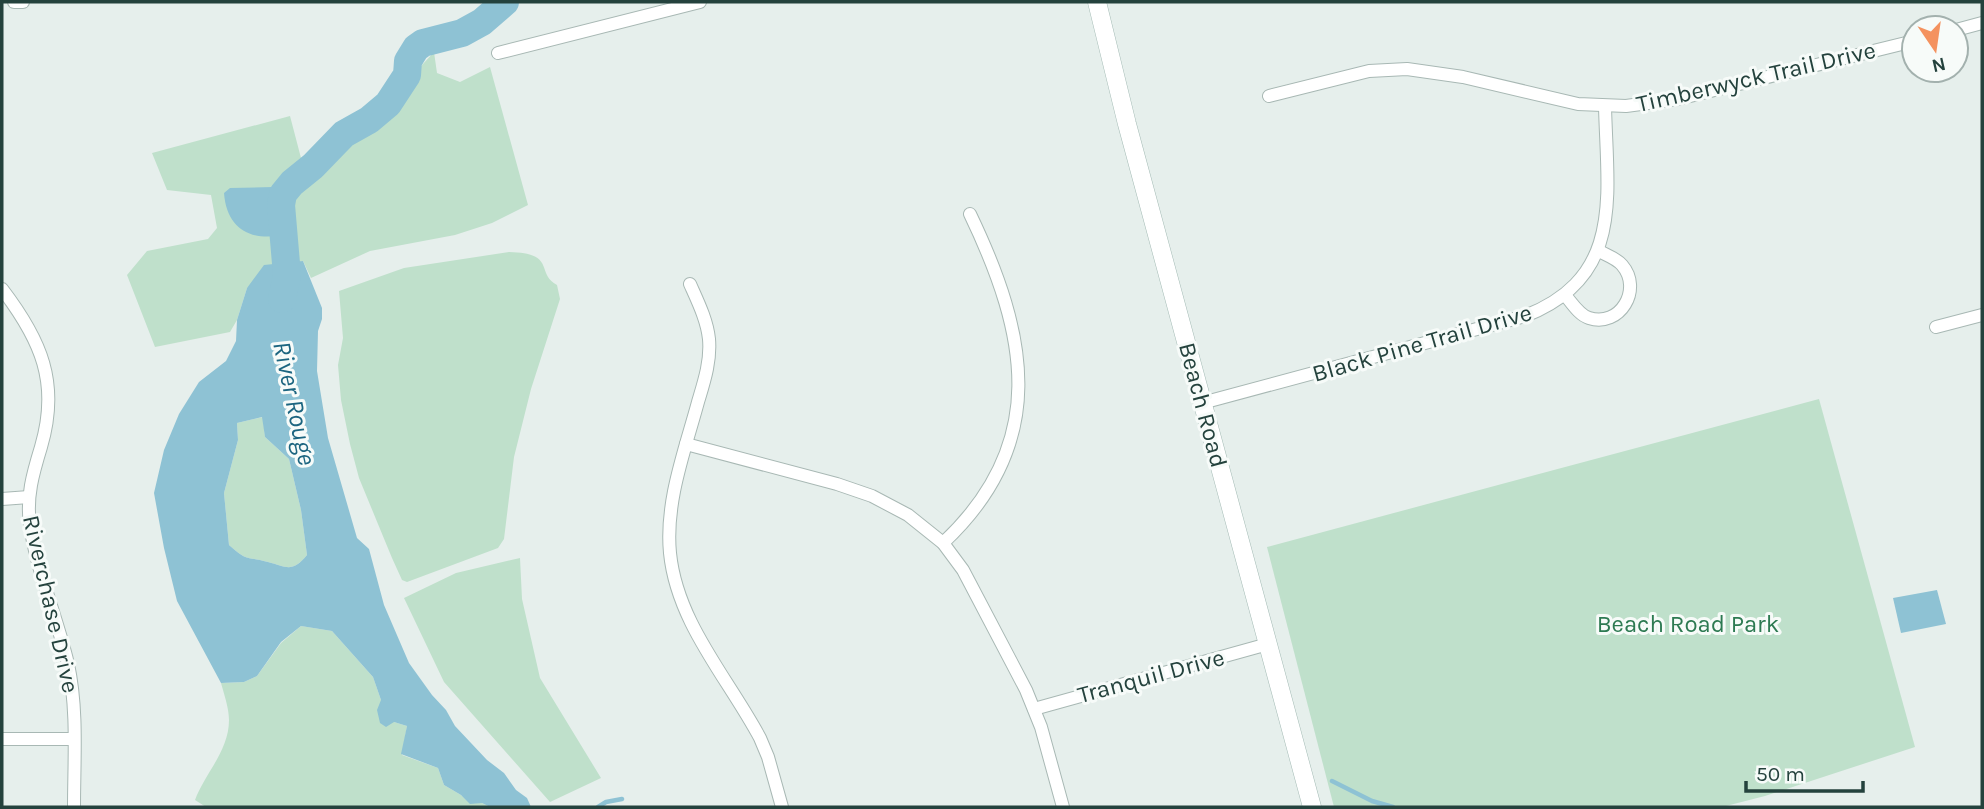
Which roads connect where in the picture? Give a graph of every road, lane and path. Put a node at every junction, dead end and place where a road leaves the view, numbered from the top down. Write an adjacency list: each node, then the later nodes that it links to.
1 (14, 2): 2 (street)
2 (23, 2)
3 (700, 2): 6 (street)
4 (1097, 2): 16 (street, Beach Road)
5 (1900, 44): 8 (street, Timberwyck Trail Drive)
6 (498, 52)
7 (1269, 96): 8 (street, Timberwyck Trail Drive)
8 (1605, 106): 10 (street, Black Pine Trail Drive)
9 (970, 214): 20 (street)
10 (1599, 251): 13 (street, Black Pine Trail Drive); 13 (street)
11 (690, 284): 17 (street)
12 (2, 289): 18 (street, Riverchase Drive)
13 (1565, 295): 16 (street, Black Pine Trail Drive)
14 (1982, 315): 15 (street)
15 (1936, 327)
16 (1202, 403): 21 (street, Beach Road)
17 (686, 444): 20 (street); 26 (street)
18 (29, 497): 19 (street); 24 (street, Riverchase Drive)
19 (2, 499)
20 (943, 543): 22 (street)
21 (1268, 644): 22 (street, Tranquil Drive); 28 (street, Beach Road)
22 (1034, 709): 27 (street)
23 (2, 739): 24 (street)
24 (73, 739): 25 (street, Riverchase Drive)
25 (74, 807)
26 (782, 807)
27 (1063, 807)
28 (1312, 807)

